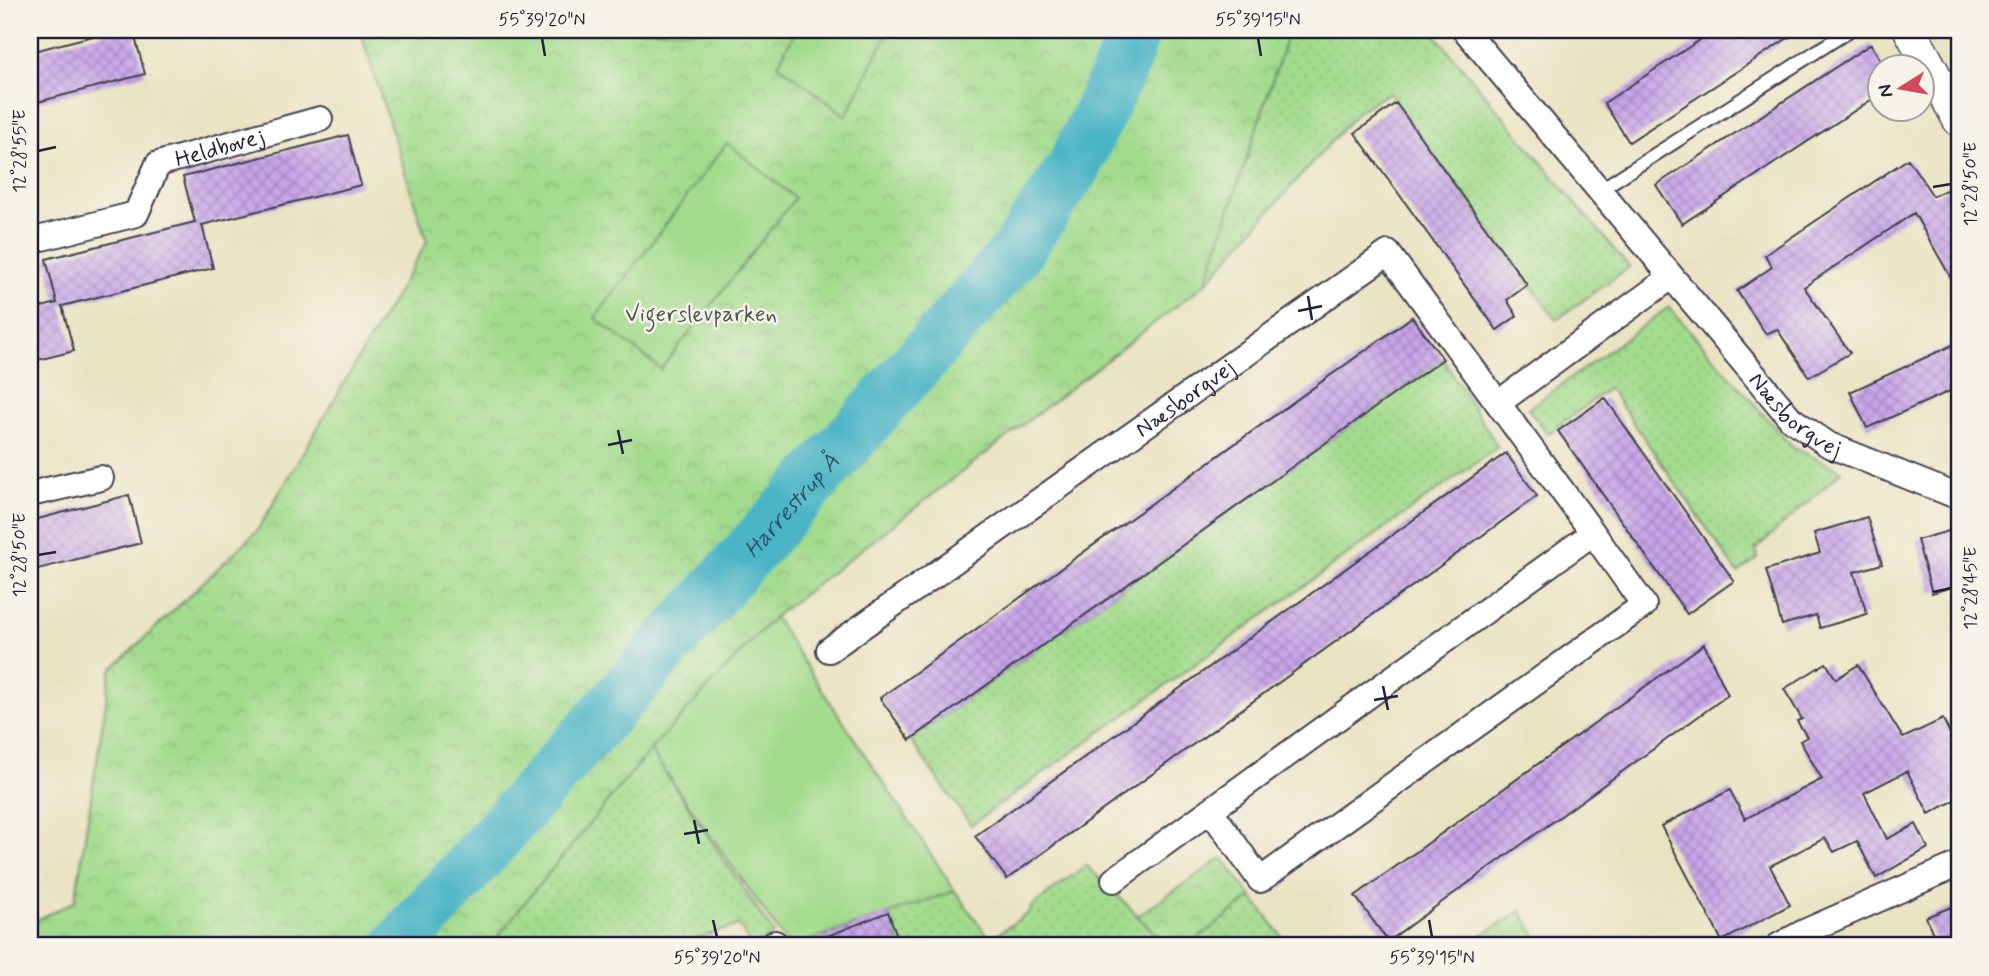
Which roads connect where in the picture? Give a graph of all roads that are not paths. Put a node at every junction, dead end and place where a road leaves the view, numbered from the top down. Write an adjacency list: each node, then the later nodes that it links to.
1 (1465, 30): 6 (street, Næsborgvej)
2 (1910, 30): 5 (street)
3 (1847, 32): 6 (lane)
4 (320, 119): 7 (street, Heldbovej)
5 (1959, 120)
6 (1598, 191): 8 (street, Næsborgvej)
7 (30, 246)
8 (1670, 278): 9 (street); 12 (street, Næsborgvej)
9 (1498, 403): 13 (street, Næsborgvej); 14 (street, Næsborgvej)
10 (101, 478): 11 (street)
11 (30, 494)
12 (1959, 497)
13 (1593, 533): 15 (street); 15 (street, Næsborgvej)
14 (829, 650)
15 (1211, 811): 17 (street)
16 (1959, 864): 18 (street)
17 (1114, 880)
18 (1778, 946)

